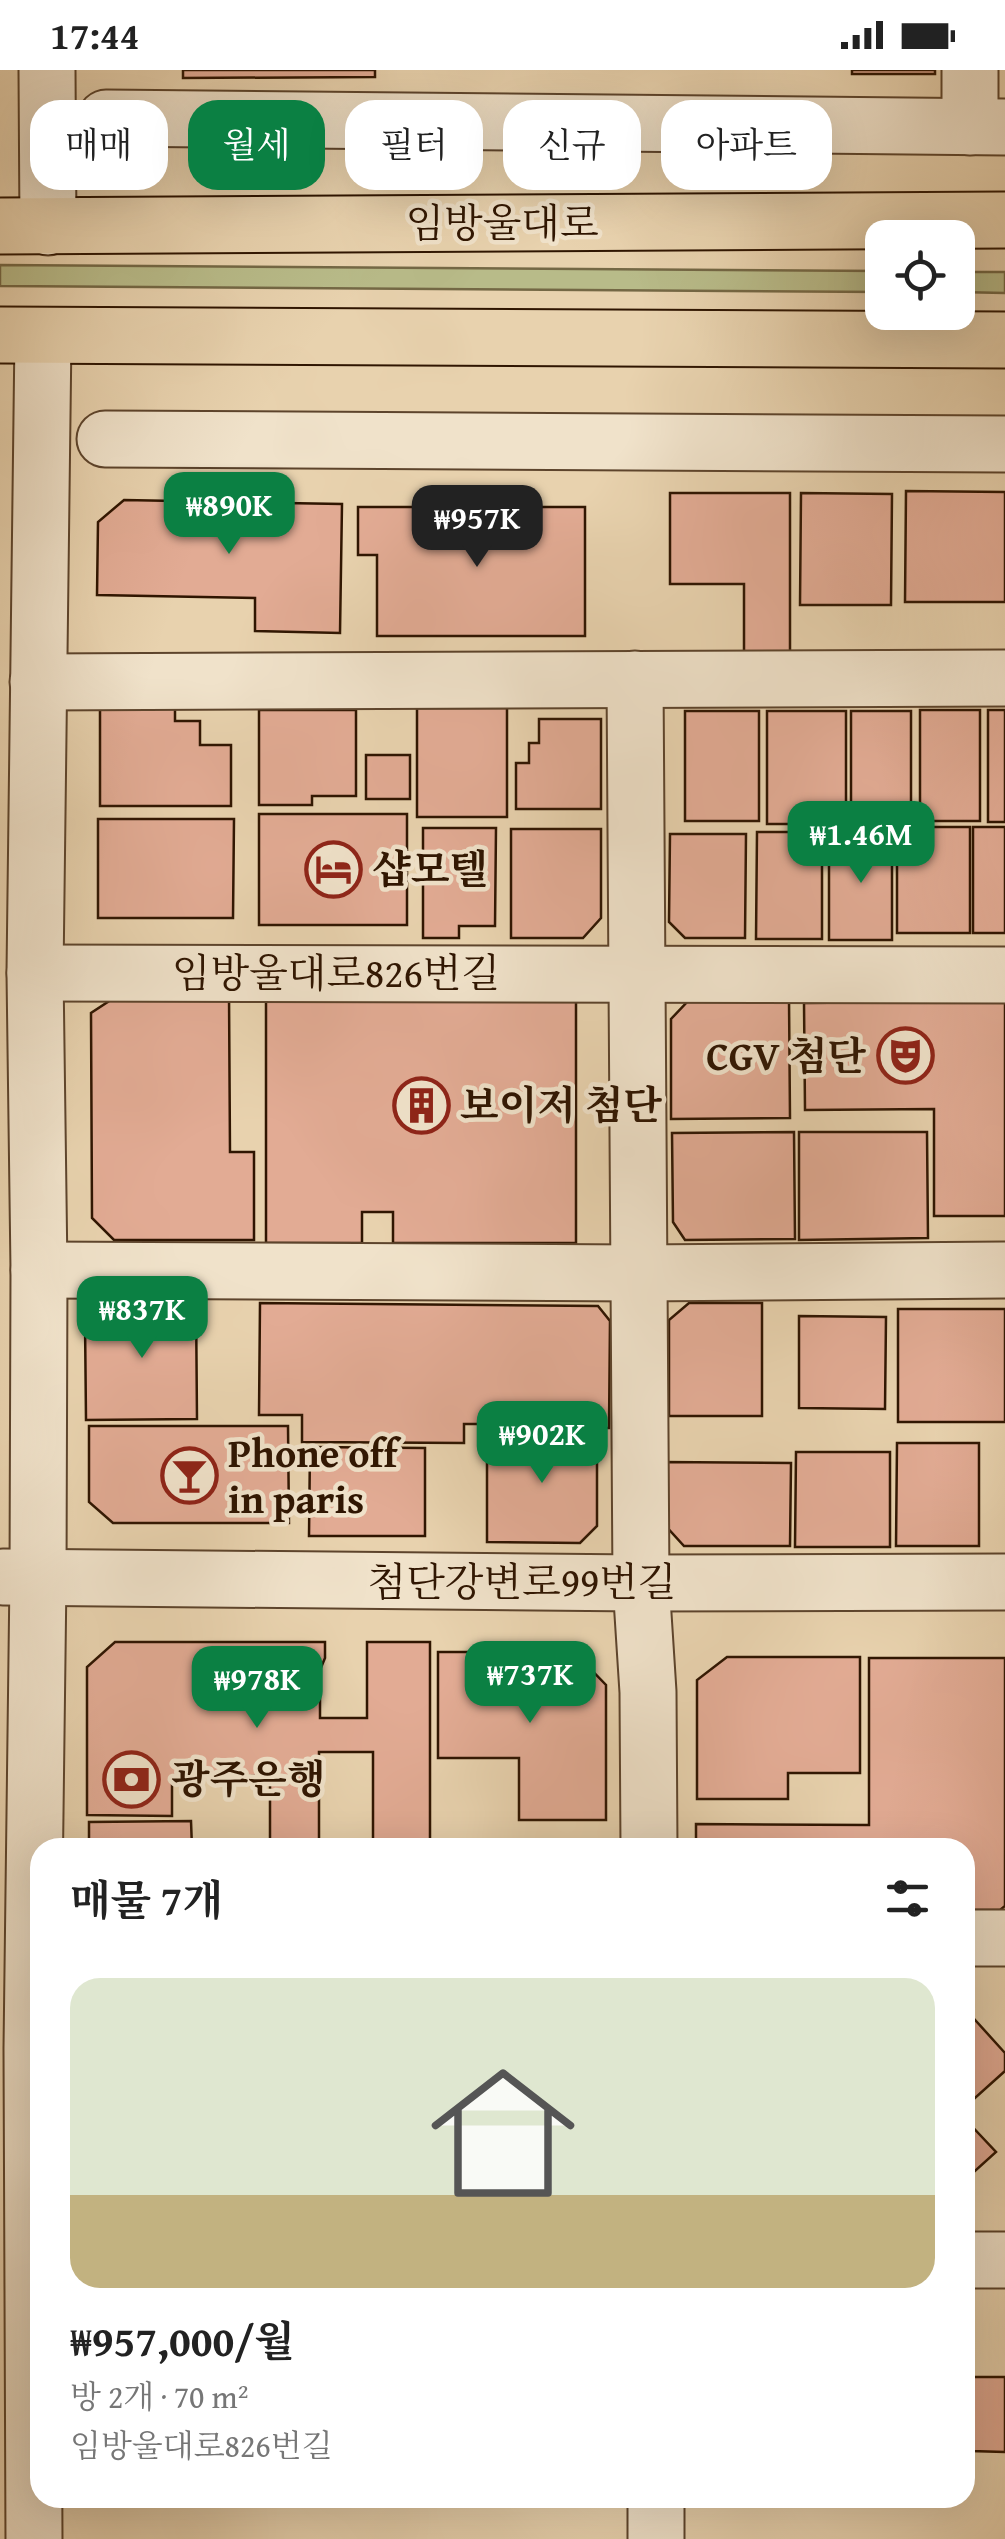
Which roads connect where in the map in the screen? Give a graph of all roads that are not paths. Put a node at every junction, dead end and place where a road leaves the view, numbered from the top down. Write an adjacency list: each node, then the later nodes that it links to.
1 (47, 70): 6 (street)
2 (970, 70): 4 (street)
3 (168, 119): 4 (street)
4 (988, 127)
5 (1005, 220): 6 (main road, 임방울대로)
6 (24, 226)
7 (21, 336): 8 (main road); 13 (street)
8 (1005, 340)
9 (105, 439): 10 (street)
10 (1005, 444)
11 (1005, 678): 12 (street)
12 (636, 679): 13 (street); 15 (street)
13 (38, 682): 14 (street)
14 (35, 973): 15 (street, 임방울대로826번길); 17 (street)
15 (637, 973): 16 (street, 임방울대로826번길); 20 (street)
16 (1005, 975)
17 (18, 1047): 18 (street)
18 (39, 1270): 20 (street); 21 (street)
19 (1005, 1270): 20 (street)
20 (638, 1273): 23 (street)
21 (19, 1577): 23 (street, 첨단강변로99번길); 27 (street)
22 (1005, 1582): 23 (street, 첨단강변로99번길)
23 (641, 1583): 24 (street)
24 (649, 1838)
25 (975, 1938): 26 (street)
26 (1005, 1938)
27 (16, 2092): 30 (street)
28 (975, 2260): 29 (street)
29 (1005, 2260)
30 (30, 2440)
31 (33, 2508): 33 (street)
32 (656, 2508): 34 (street)
33 (34, 2539)
34 (656, 2539)

